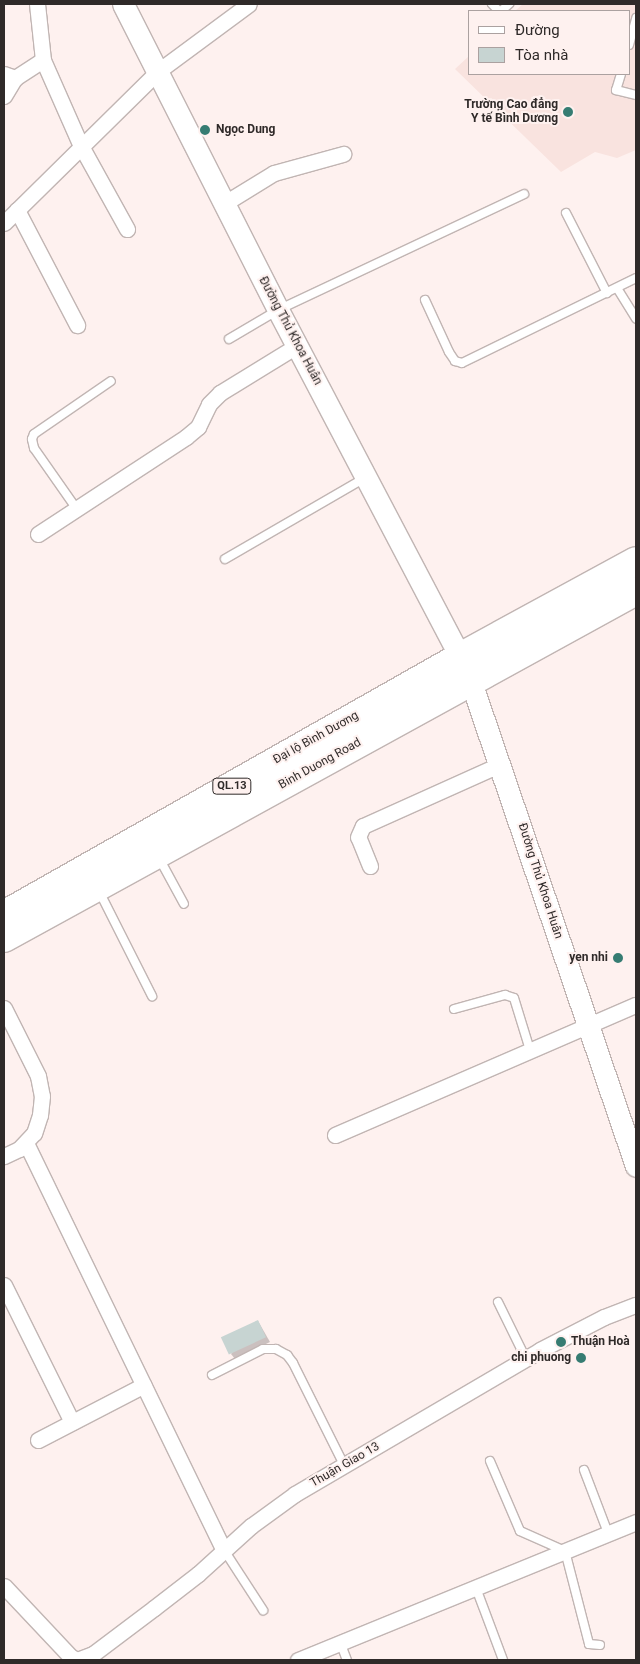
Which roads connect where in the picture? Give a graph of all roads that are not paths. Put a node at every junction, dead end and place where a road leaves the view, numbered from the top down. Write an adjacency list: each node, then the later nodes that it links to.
1 (37, 4): 6 (street)
2 (123, 4): 7 (main road, Đường Thủ Khoa Huân)
3 (249, 4): 7 (street)
4 (636, 18): 5 (lane)
5 (630, 41)
6 (43, 60): 9 (street); 12 (street)
7 (157, 72): 12 (street); 15 (main road, Đường Thủ Khoa Huân)
8 (621, 75): 11 (lane)
9 (9, 76): 10 (street)
10 (4, 96)
11 (636, 96)
12 (81, 146): 16 (street); 19 (street)
13 (343, 154): 15 (street)
14 (524, 194): 24 (lane)
15 (225, 203): 24 (main road, Đường Thủ Khoa Huân)
16 (17, 210): 18 (street); 26 (street)
17 (566, 213): 22 (lane)
18 (4, 223)
19 (127, 229)
20 (636, 278): 21 (lane)
21 (617, 288): 22 (lane); 25 (lane)
22 (606, 293): 23 (lane)
23 (425, 300)
24 (278, 310): 27 (lane); 28 (main road, Đường Thủ Khoa Huân)
25 (636, 319)
26 (77, 325)
27 (229, 339)
28 (298, 345): 30 (main road, Đường Thủ Khoa Huân); 31 (street)
29 (111, 381): 31 (lane)
30 (366, 477): 33 (lane); 36 (main road, Đường Thủ Khoa Huân)
31 (76, 508): 32 (street)
32 (38, 534)
33 (225, 559)
34 (636, 561): 36 (highway, QL.13)
35 (636, 591): 37 (highway, Binh Duong Road / QL.13)
36 (460, 657): 37 (highway); 43 (highway, Đại lộ Bình Dương / QL.13)
37 (471, 682): 38 (main road, Đường Thủ Khoa Huân); 39 (highway, Binh Duong Road / QL.13)
38 (500, 764): 40 (street); 49 (main road, Đường Thủ Khoa Huân)
39 (157, 854): 41 (highway, Binh Duong Road / QL.13); 42 (lane)
40 (370, 866)
41 (96, 887): 44 (highway, Binh Duong Road / QL.13); 45 (lane)
42 (184, 904)
43 (4, 915)
44 (4, 938)
45 (152, 996)
46 (636, 1005): 49 (street)
47 (4, 1008): 52 (street)
48 (454, 1008): 50 (lane)
49 (587, 1025): 50 (street); 54 (main road, Đường Thủ Khoa Huân)
50 (530, 1050): 51 (street)
51 (335, 1135)
52 (26, 1143): 53 (street); 60 (street)
53 (4, 1156)
54 (636, 1166)
55 (4, 1285): 61 (street)
56 (498, 1302): 58 (lane)
57 (636, 1305): 58 (street, Thuận Giao 13)
58 (526, 1359): 64 (street, Thuận Giao 13)
59 (212, 1374): 64 (lane)
60 (144, 1386): 61 (street); 68 (street)
61 (72, 1422): 62 (street)
62 (38, 1440)
63 (490, 1461): 69 (lane)
64 (344, 1465): 68 (street, Thuận Giao 13)
65 (584, 1470): 67 (lane)
66 (636, 1522): 67 (street)
67 (608, 1533): 69 (street)
68 (224, 1550): 72 (lane); 75 (street, Thuận Giao 13)
69 (565, 1551): 71 (street); 74 (lane)
70 (4, 1586): 76 (street, Thuận Giao 13)
71 (476, 1588): 73 (street); 79 (lane)
72 (263, 1610)
73 (340, 1642): 77 (street); 78 (lane)
74 (600, 1645)
75 (95, 1657): 76 (street, Thuận Giao 13)
76 (77, 1660)
77 (298, 1660)
78 (347, 1660)
79 (503, 1660)

